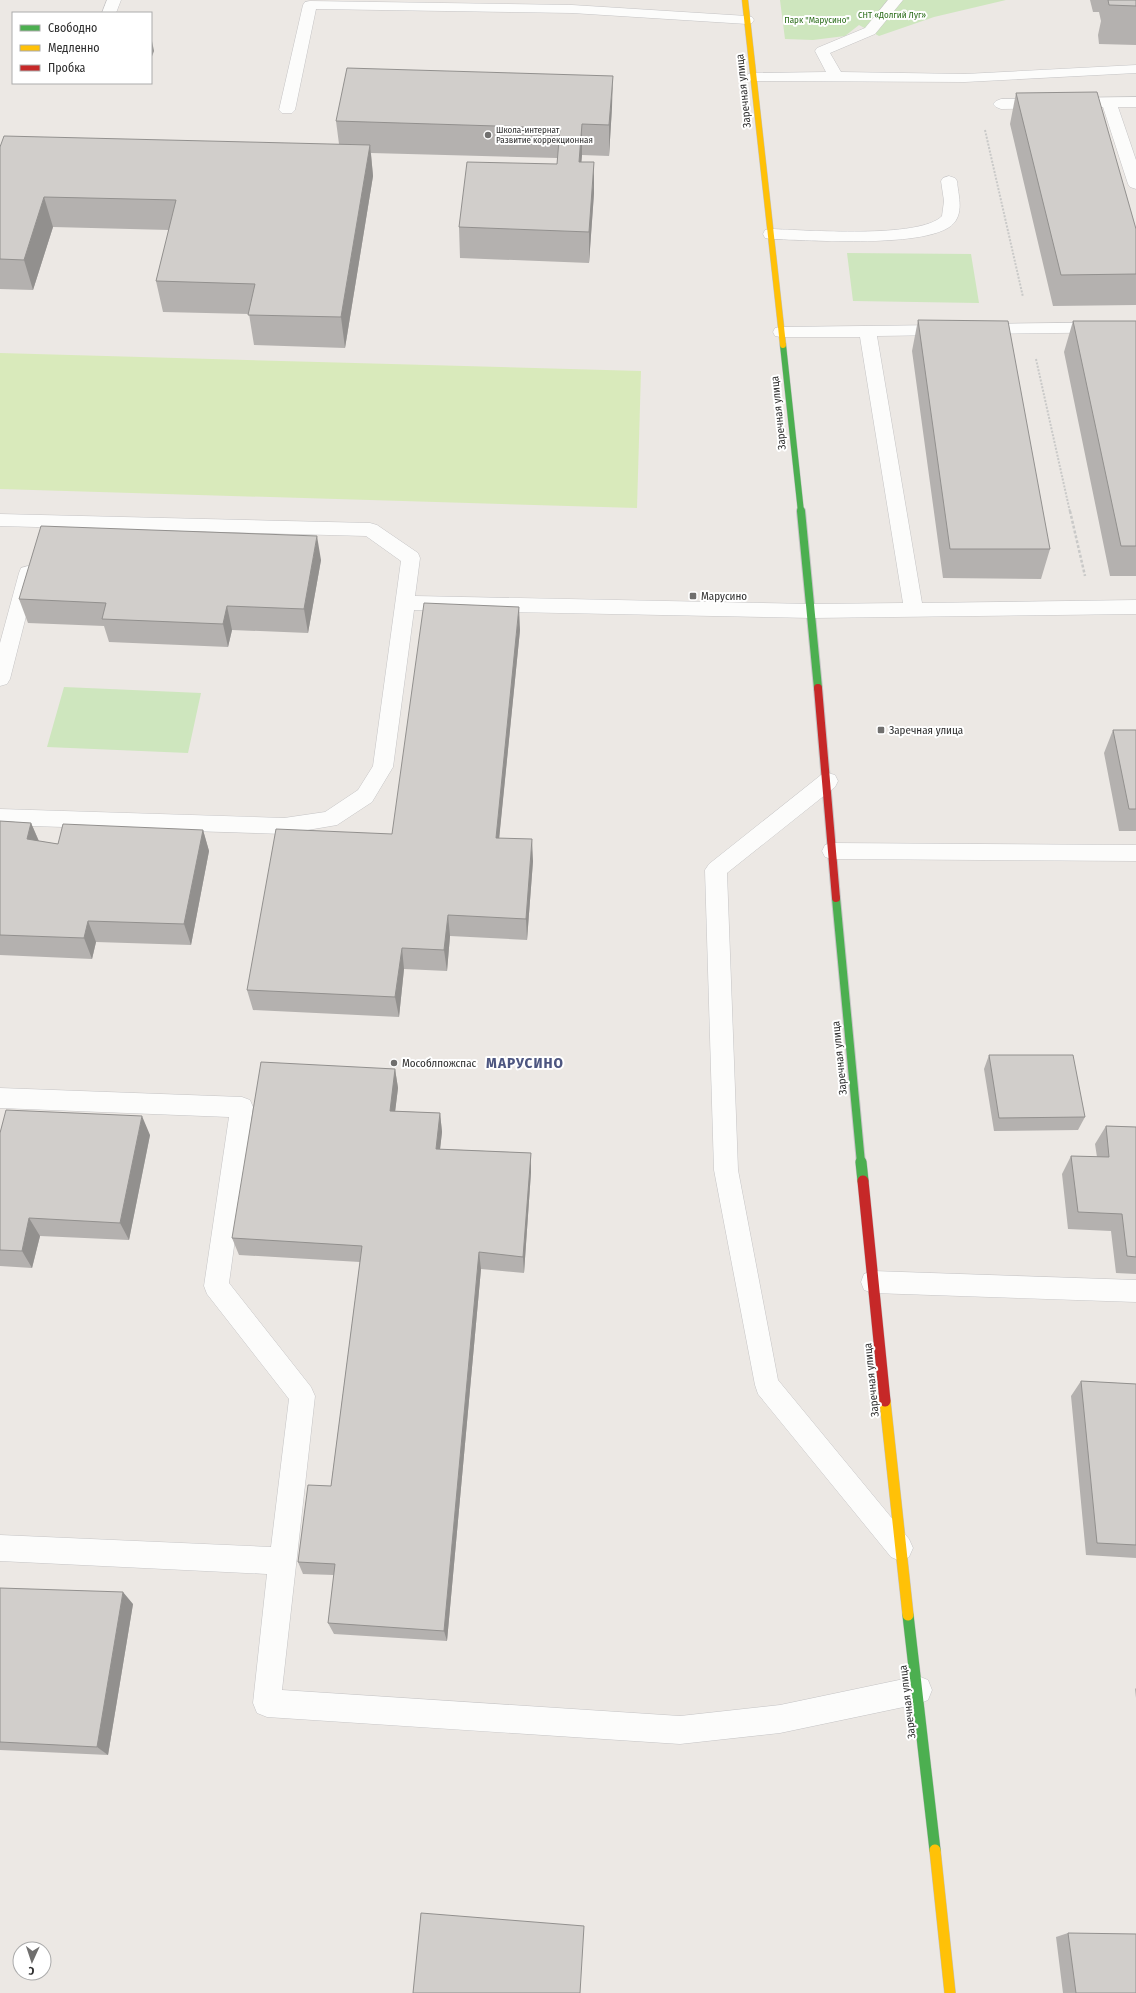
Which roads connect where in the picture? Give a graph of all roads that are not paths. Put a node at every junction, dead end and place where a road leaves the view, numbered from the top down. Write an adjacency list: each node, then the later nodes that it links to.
1 (114, 0): 4 (lane)
2 (746, 0): 5 (street, Заречная улица)
3 (896, 0): 8 (lane)
4 (109, 12)
5 (747, 20): 7 (street, Заречная улица); 12 (lane)
6 (1136, 69): 8 (lane)
7 (753, 76): 8 (lane); 15 (street, Заречная улица)
8 (836, 76)
9 (1109, 102): 10 (lane); 11 (lane); 14 (lane)
10 (1136, 102)
11 (1001, 104)
12 (287, 110)
13 (949, 181): 15 (lane)
14 (1136, 184)
15 (770, 234): 18 (street, Заречная улица)
16 (1136, 327): 17 (lane)
17 (868, 331): 18 (lane); 23 (lane)
18 (781, 332): 24 (street, Заречная улица)
19 (0, 520): 21 (lane)
20 (32, 560): 25 (lane)
21 (406, 603): 24 (lane); 27 (lane)
22 (1136, 607): 23 (lane)
23 (914, 610): 24 (lane)
24 (812, 611): 26 (street, Заречная улица)
25 (0, 679)
26 (828, 781): 28 (street, Заречная улица); 34 (lane)
27 (0, 817)
28 (832, 851): 29 (lane); 31 (street, Заречная улица)
29 (1136, 852)
30 (0, 1098): 35 (lane)
31 (873, 1282): 32 (lane); 34 (street, Заречная улица)
32 (1136, 1291)
33 (0, 1548): 35 (lane)
34 (900, 1548): 36 (street, Заречная улица)
35 (282, 1561): 36 (lane)
36 (918, 1690): 37 (street, Заречная улица)
37 (950, 1993)

